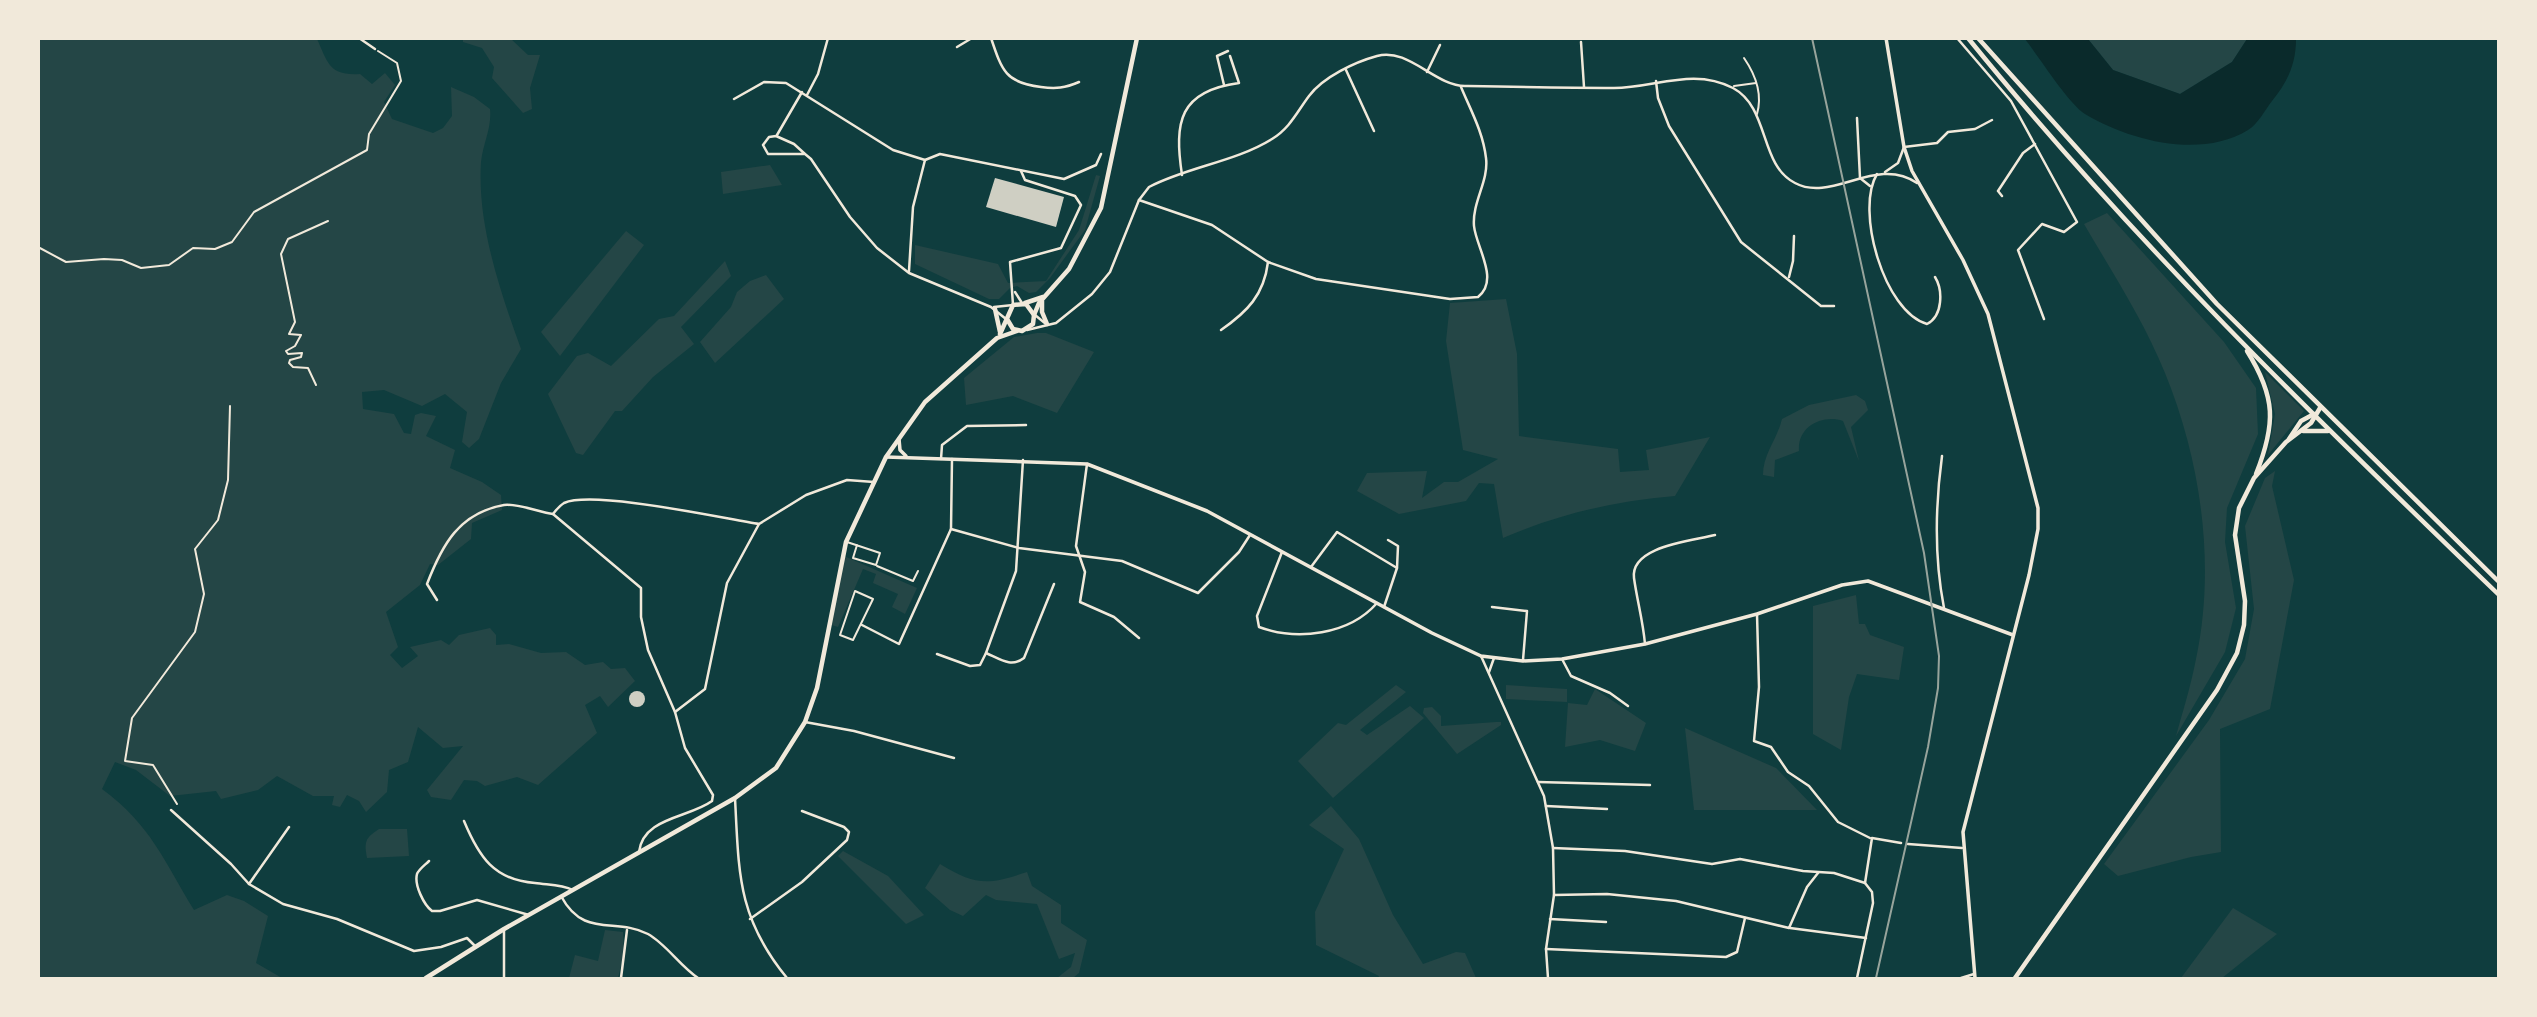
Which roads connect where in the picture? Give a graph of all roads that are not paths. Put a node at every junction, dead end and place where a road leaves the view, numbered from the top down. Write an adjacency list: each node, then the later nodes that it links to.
1 (359, 38): 15 (street)
2 (828, 38): 29 (street)
3 (972, 38): 14 (street)
4 (991, 38): 21 (street)
5 (1137, 38): 56 (main road)
6 (1504, 38): 12 (street)
7 (1586, 38): 12 (street)
8 (1886, 38): 37 (street)
9 (1957, 38): 36 (street)
10 (1968, 38): 69 (main road)
11 (1979, 40): 70 (main road)
12 (1581, 41): 26 (street)
13 (1440, 45): 20 (street)
14 (957, 47)
15 (375, 49)
16 (1228, 51): 24 (street)
17 (1230, 56): 24 (street)
18 (1744, 58): 23 (lane)
19 (1346, 70): 20 (street); 34 (street); 44 (street)
20 (1427, 72): 25 (street)
21 (1079, 82)
22 (1656, 82): 26 (street); 27 (street); 54 (street)
23 (1757, 83): 27 (lane); 31 (lane)
24 (1224, 85): 44 (street)
25 (1460, 86): 26 (street); 51 (street)
26 (1584, 87)
27 (1730, 87): 31 (street)
28 (802, 92): 29 (street); 30 (street); 35 (street)
29 (807, 95): 40 (street)
30 (734, 99)
31 (1757, 114): 45 (street)
32 (1857, 118): 45 (street)
33 (1992, 120): 37 (street)
34 (1374, 131)
35 (776, 136): 38 (street); 38 (street)
36 (2035, 144): 48 (street); 63 (street)
37 (1904, 147): 42 (street); 46 (street)
38 (805, 154): 52 (street)
39 (1101, 154): 41 (street)
40 (925, 160): 41 (street); 52 (street)
41 (1021, 171): 55 (street)
42 (1884, 173): 43 (street); 46 (street)
43 (1877, 174): 45 (street); 47 (street)
44 (1182, 175): 49 (street)
45 (1860, 178): 47 (street)
46 (1917, 183): 111 (street)
47 (1871, 188): 53 (street)
48 (2002, 196)
49 (1139, 200): 51 (street); 64 (street)
50 (1794, 236): 54 (street)
51 (1268, 262): 66 (street)
52 (909, 273): 60 (street)
53 (1935, 276)
54 (1788, 277): 59 (street)
55 (1015, 292): 57 (street); 58 (street)
56 (1043, 298): 57 (main road); 61 (main road); 64 (main road)
57 (1022, 303): 58 (main road); 61 (main road)
58 (1013, 305): 60 (street); 62 (main road)
59 (1834, 306)
60 (993, 308): 62 (street); 68 (main road)
61 (1034, 315): 64 (street); 65 (main road)
62 (1007, 319): 67 (main road); 68 (main road)
63 (2044, 319)
64 (1050, 324): 65 (street)
65 (1026, 330): 67 (main road)
66 (1221, 330)
67 (1017, 331): 68 (main road)
68 (999, 335): 75 (main road)
69 (2241, 341): 71 (main road); 84 (main road)
70 (2320, 408): 71 (main road); 101 (main road)
71 (2314, 414): 73 (main road); 74 (main road); 76 (main road)
72 (1026, 425): 80 (street)
73 (2302, 431): 74 (main road); 76 (main road)
74 (2332, 433): 103 (main road)
75 (898, 439): 78 (main road); 79 (street)
76 (2286, 442): 84 (main road)
77 (1942, 456): 108 (street)
78 (886, 457): 79 (street); 85 (main road)
79 (908, 458): 80 (street)
80 (941, 459): 81 (street)
81 (952, 459): 82 (street); 88 (street)
82 (1023, 460): 83 (street); 94 (street)
83 (1087, 464): 89 (street); 96 (street)
84 (2254, 478): 167 (main road)
85 (874, 482): 87 (street); 92 (main road)
86 (553, 514): 87 (street); 104 (street); 122 (street)
87 (759, 524): 122 (street)
88 (951, 528): 94 (street); 110 (street)
89 (1251, 534): 95 (street); 96 (street)
90 (1715, 536): 113 (street)
91 (1388, 540): 99 (street)
92 (846, 542): 93 (lane); 123 (main road)
93 (857, 545): 97 (lane); 97 (lane)
94 (1019, 548): 96 (street); 114 (street)
95 (1282, 552): 98 (street); 105 (street)
96 (1076, 554): 112 (street)
97 (876, 565): 100 (lane)
98 (1311, 567): 99 (street); 105 (street)
99 (1397, 568): 106 (street)
100 (918, 571)
101 (2498, 581)
102 (1054, 584): 114 (street)
103 (2498, 594)
104 (437, 600)
105 (1377, 603): 106 (street)
106 (1384, 607): 116 (street)
107 (1492, 607): 119 (street)
108 (1944, 608): 109 (street); 111 (street)
109 (1757, 614): 113 (street); 134 (street)
110 (862, 625): 110 (lane)
111 (2013, 635): 138 (street)
112 (1139, 638)
113 (1645, 644): 118 (street)
114 (986, 653): 115 (street)
115 (937, 654)
116 (1480, 656): 117 (street); 120 (street)
117 (1494, 657): 119 (street); 120 (street)
118 (1562, 659): 119 (street); 121 (street)
119 (1523, 661)
120 (1489, 672): 125 (street)
121 (1628, 706)
122 (675, 712): 139 (street)
123 (806, 722): 124 (street); 127 (main road)
124 (954, 758)
125 (1538, 782): 126 (street); 128 (street)
126 (1650, 785)
127 (735, 798): 139 (main road); 149 (street)
128 (1546, 806): 129 (street); 137 (street)
129 (1607, 809)
130 (171, 810): 143 (street)
131 (802, 811): 149 (street)
132 (464, 821): 144 (street)
133 (289, 827): 143 (street)
134 (1872, 838): 135 (street); 142 (street)
135 (1900, 843)
136 (1908, 844): 138 (street)
137 (1553, 848): 141 (street); 145 (street)
138 (1962, 848): 158 (street)
139 (639, 853): 144 (main road)
140 (429, 861): 147 (street)
141 (1819, 872): 142 (street); 152 (street)
142 (1865, 883): 155 (street)
143 (248, 884): 156 (street)
144 (573, 890): 146 (main road)
145 (1554, 895): 148 (street); 150 (street)
146 (561, 896): 147 (main road); 154 (street)
147 (529, 915): 153 (main road)
148 (1745, 916): 152 (street); 157 (street)
149 (750, 919): 163 (street)
150 (1550, 919): 151 (street); 157 (street)
151 (1606, 922)
152 (1789, 928): 155 (street)
153 (503, 929): 156 (main road); 160 (street)
154 (627, 930): 161 (street); 162 (street)
155 (1866, 938): 165 (street)
156 (475, 946): 159 (main road)
157 (1546, 950): 164 (street)
158 (1974, 976): 166 (street)
159 (427, 978)
160 (504, 978)
161 (621, 978)
162 (698, 978)
163 (787, 978)
164 (1548, 978)
165 (1857, 978)
166 (1961, 978)
167 (2016, 978)

